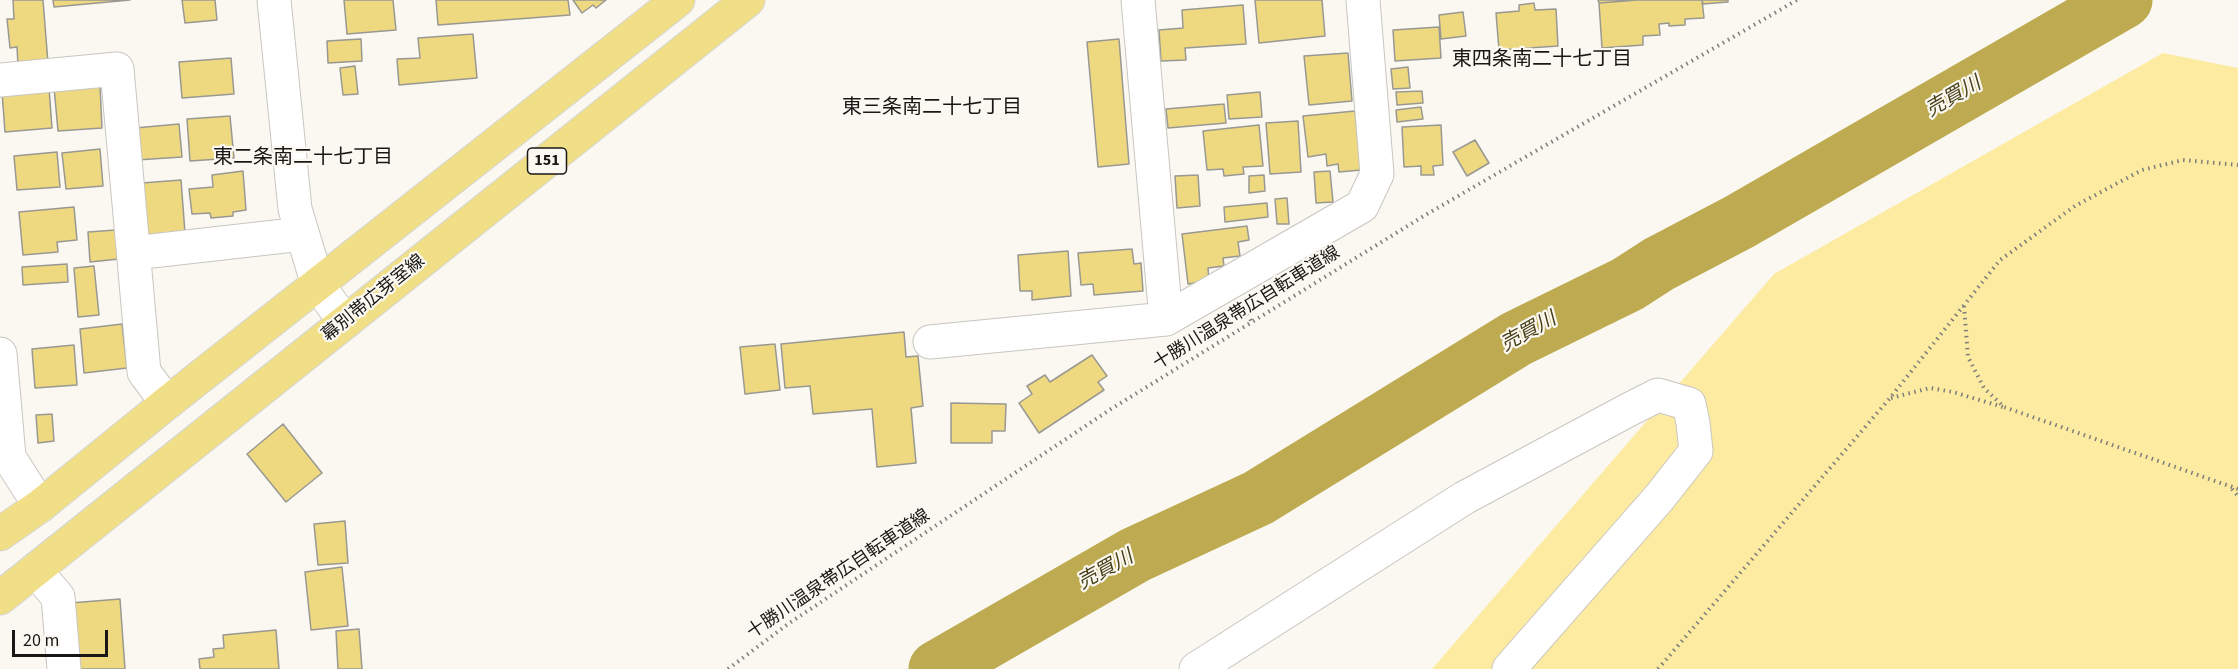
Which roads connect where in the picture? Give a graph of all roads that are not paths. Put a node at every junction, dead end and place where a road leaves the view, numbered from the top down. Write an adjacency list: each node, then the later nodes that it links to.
1 (274, 0): 7 (street)
2 (678, 0): 9 (main road, 151)
3 (748, 0): 11 (main road, 幕別帯広芽室線 / 151)
4 (1138, 0): 10 (street)
5 (1363, 0): 10 (street)
6 (0, 80): 8 (street)
7 (303, 234): 8 (street); 9 (street)
8 (134, 253): 14 (street)
9 (318, 285): 11 (street); 14 (main road, 151)
10 (1166, 319): 12 (street)
11 (345, 322): 18 (main road, 幕別帯広芽室線 / 151)
12 (930, 342)
13 (0, 354): 15 (street)
14 (167, 403): 16 (main road, 151)
15 (4, 459): 16 (street)
16 (40, 506): 17 (main road, 151)
17 (0, 534)
18 (35, 570): 19 (main road, 幕別帯広芽室線 / 151); 20 (street)
19 (0, 598)
20 (64, 669)
21 (1196, 669): 22 (street)
22 (1509, 669)

